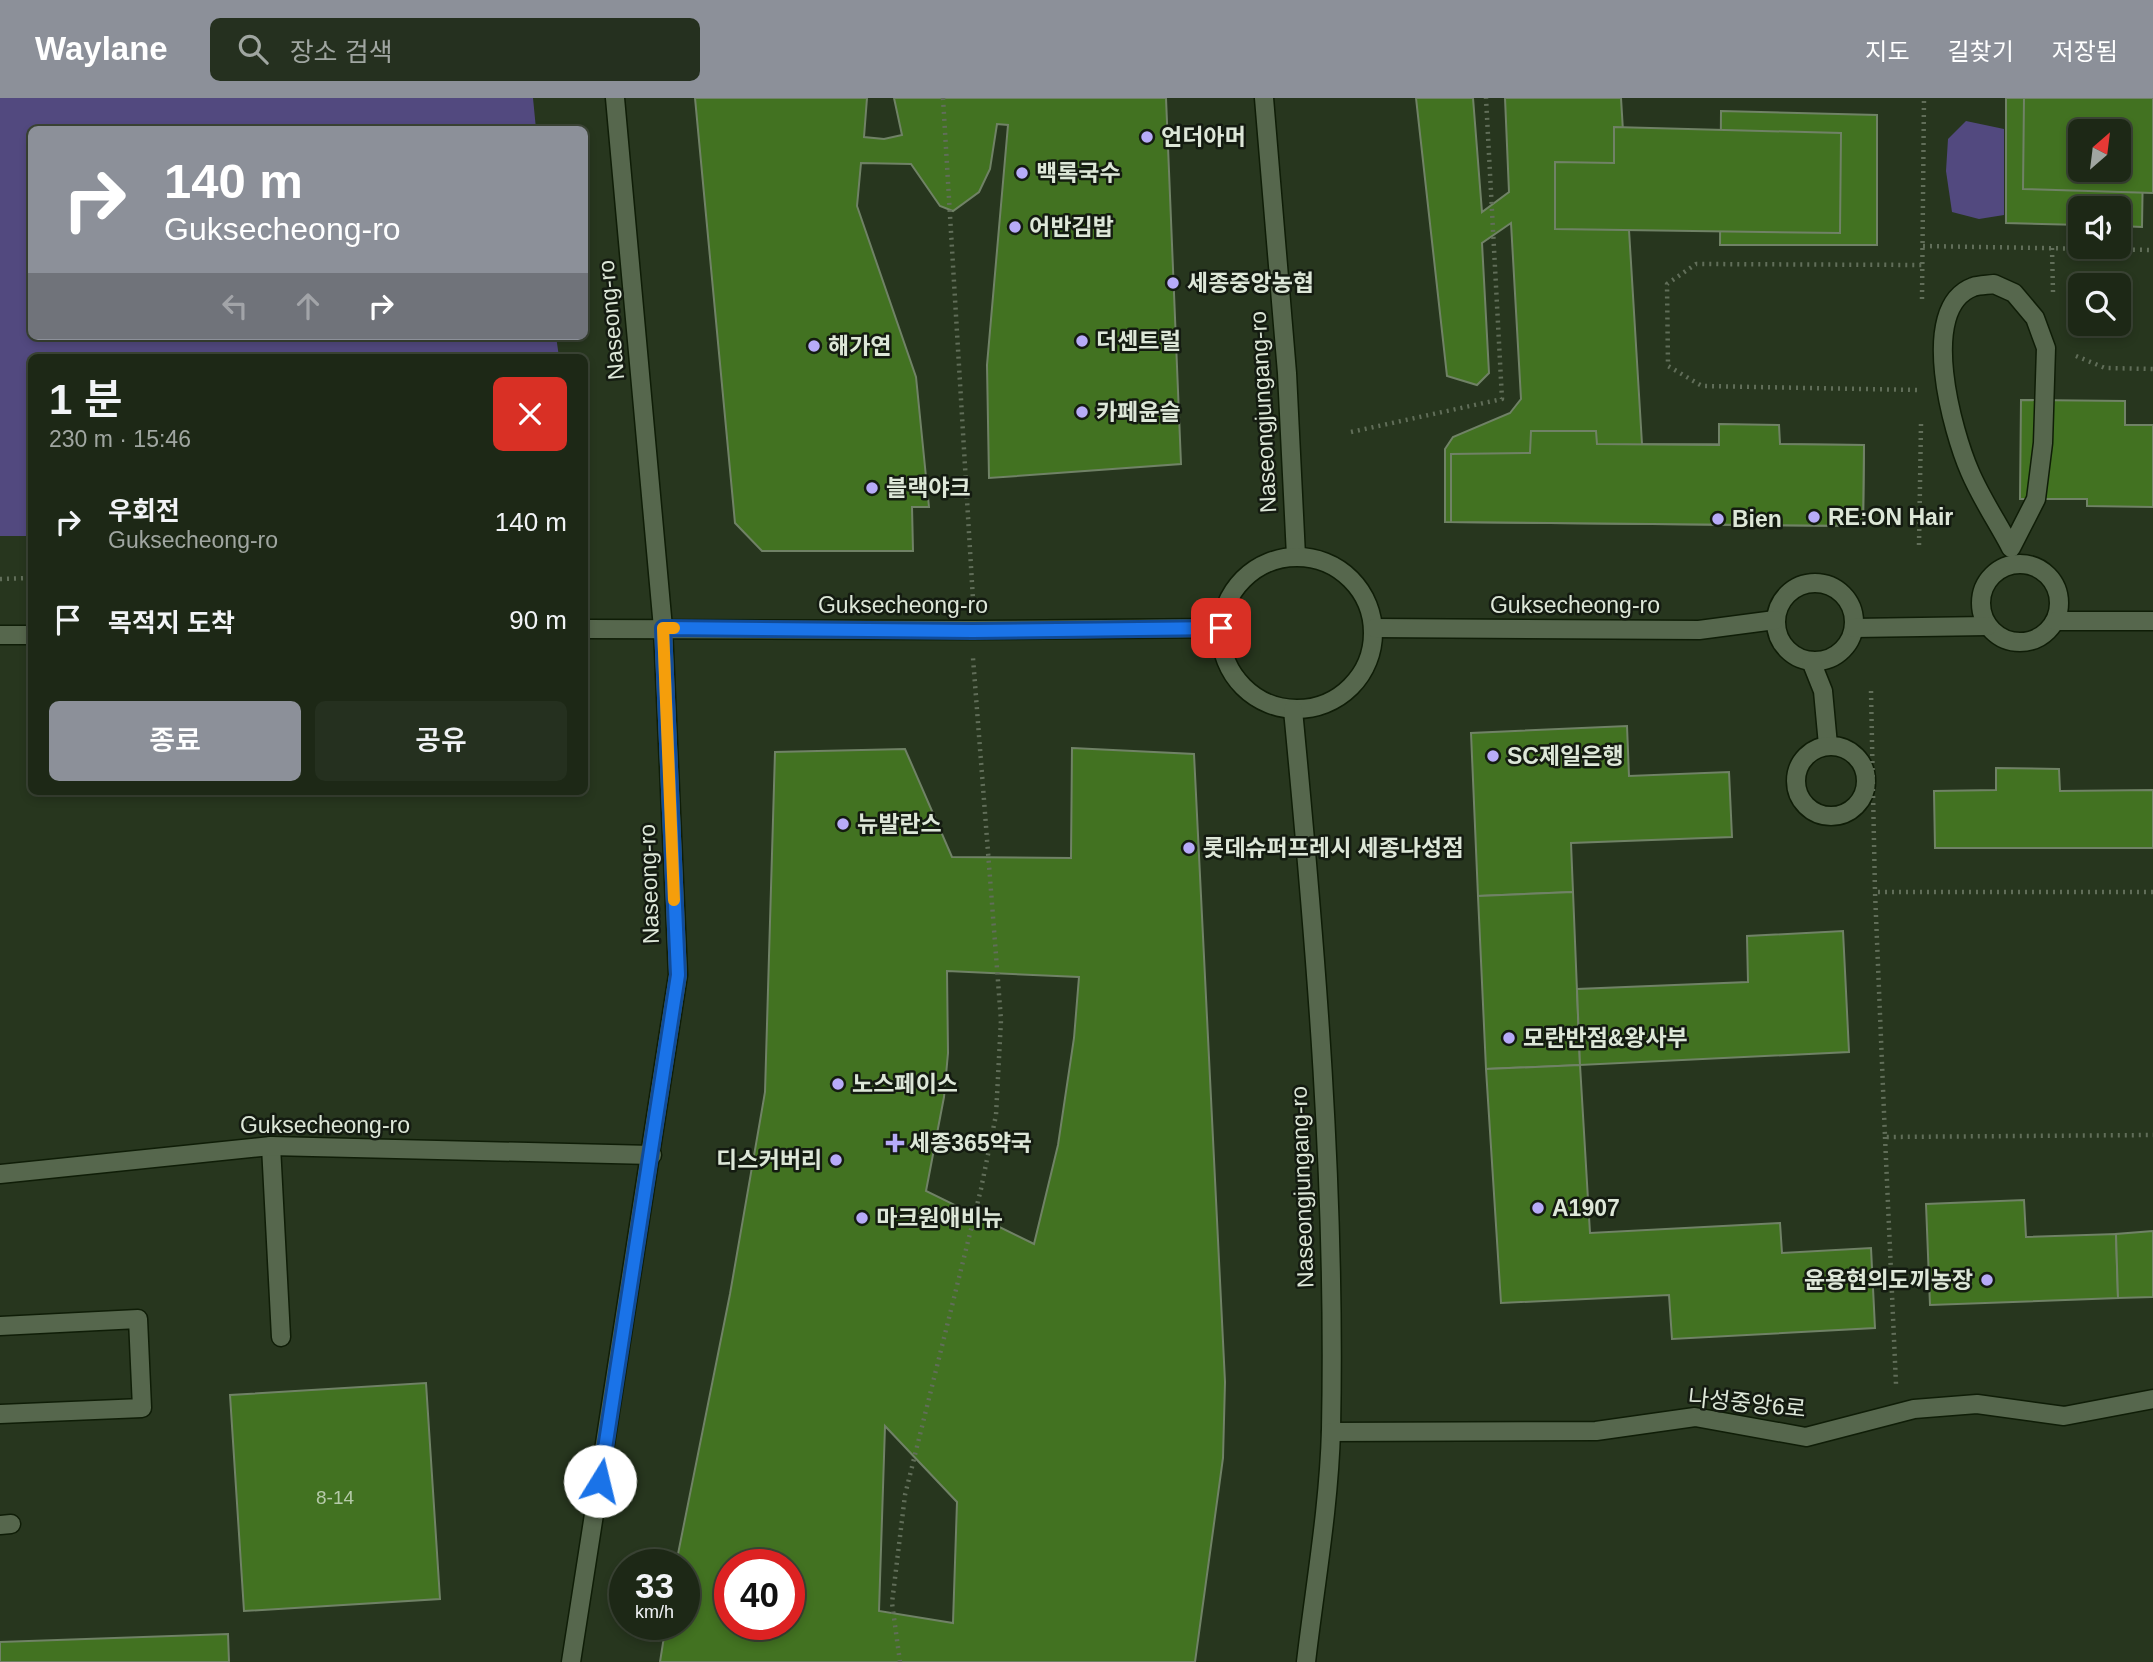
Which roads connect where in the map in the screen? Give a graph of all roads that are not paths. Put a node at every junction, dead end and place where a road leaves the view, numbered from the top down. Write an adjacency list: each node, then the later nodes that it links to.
1 (615, 98): 9 (street, Naseong-ro)
2 (1264, 98): 4 (street, Naseongjungang-ro)
3 (2011, 548): 3 (street)
4 (1296, 556): 10 (street); 11 (street)
5 (1775, 620): 11 (street, Guksecheong-ro); 12 (street); 16 (street)
6 (2055, 621): 7 (street); 8 (street); 8 (street)
7 (2153, 621)
8 (1988, 626): 12 (street)
9 (663, 628): 10 (street, Guksecheong-ro); 13 (street, Guksecheong-ro); 20 (street, Naseong-ro)
10 (1221, 628): 17 (street)
11 (1374, 628): 17 (street)
12 (1854, 628): 16 (street)
13 (588, 629)
14 (0, 635): 15 (street)
15 (28, 635)
16 (1811, 661): 18 (street)
17 (1293, 710): 26 (street, Naseongjungang-ro)
18 (1828, 746)
19 (271, 1146): 20 (street, Guksecheong-ro); 21 (street, Guksecheong-ro); 23 (street)
20 (652, 1155): 27 (street, Naseong-ro)
21 (0, 1174)
22 (0, 1326): 25 (street)
23 (281, 1337)
24 (2153, 1399): 26 (street, 나성중앙6로)
25 (0, 1414)
26 (1331, 1432): 28 (street, Naseongjungang-ro)
27 (571, 1662)
28 (1306, 1662)

